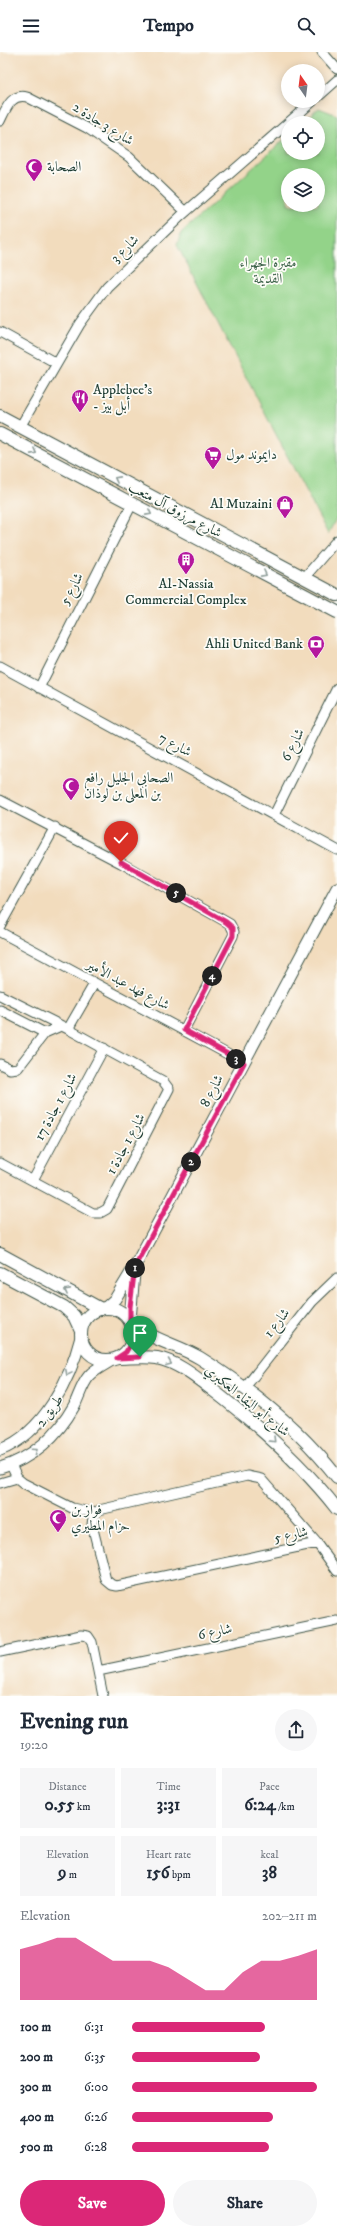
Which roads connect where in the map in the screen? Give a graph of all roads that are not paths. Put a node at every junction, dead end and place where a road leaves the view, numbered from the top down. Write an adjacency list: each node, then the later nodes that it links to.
1 (322, 52): 2 (street)
2 (337, 69)
3 (337, 80): 4 (street)
4 (325, 91)
5 (305, 108): 6 (street, شارع 3)
6 (296, 116)
7 (0, 121): 9 (street, شارع 3 جادة 2)
8 (281, 129): 9 (street, شارع 3)
9 (186, 212): 11 (street, شارع 3)
10 (0, 332): 11 (street)
11 (56, 363): 13 (street, شارع 3)
12 (0, 416): 13 (main road, شارع مرزوق آل متعب)
13 (20, 427): 16 (main road, شارع مرزوق آل متعب, one-way to 13)
14 (0, 434): 15 (main road, شارع مرزوق آل متعب, one-way to 15)
15 (132, 504): 19 (main road, شارع مرزوق آل متعب, one-way to 19); 25 (street, شارع 5)
16 (213, 530): 18 (main road, شارع مرزوق آل متعب); 19 (main road)
17 (337, 540): 21 (street)
18 (234, 541): 20 (main road); 21 (main road, شارع مرزوق آل متعب)
19 (204, 543): 20 (main road, شارع مرزوق آل متعب)
20 (226, 554): 23 (main road, شارع مرزوق آل متعب, one-way to 23)
21 (304, 578): 22 (main road, شارع مرزوق آل متعب)
22 (337, 595)
23 (337, 612)
24 (0, 666): 25 (street, شارع 7)
25 (39, 688): 28 (street, شارع 7)
26 (337, 688): 28 (street, شارع 6)
27 (0, 800): 29 (street)
28 (274, 815): 30 (street, شارع 7)
29 (55, 827): 32 (street); 38 (street)
30 (337, 850)
31 (337, 888): 41 (street, شارع 8)
32 (0, 926)
33 (0, 932): 34 (street, شارع فهد عبد الأمير)
34 (94, 984): 37 (street); 38 (street, شارع فهد عبد الأمير)
35 (0, 995): 37 (street, شارع 1 جادة 1)
36 (0, 1010): 39 (street)
37 (64, 1028): 39 (street); 40 (street, شارع 1 جادة 1)
38 (184, 1030): 41 (street, شارع فهد عبد الأمير)
39 (45, 1033): 42 (street)
40 (104, 1048): 44 (street, شارع 1 جادة 17); 44 (street, شارع 1 جادة 1)
41 (244, 1063): 46 (street, شارع 8)
42 (0, 1064)
43 (0, 1163): 44 (street, شارع 1 جادة 1)
44 (33, 1180)
45 (0, 1254): 49 (main road, one-way to 45)
46 (135, 1266): 49 (street, شارع 8); 50 (street, شارع 8)
47 (0, 1273): 51 (main road)
48 (337, 1278): 53 (street, شارع 1)
49 (103, 1308): 50 (main road); 51 (main road)
50 (131, 1322): 52 (main road); 53 (main road, شارع أبو البقاء العكبري)
51 (81, 1334): 52 (main road); 54 (street, طريق 2, one-way to 54)
52 (115, 1359): 55 (street, طريق 2, one-way to 52); 60 (main road, شارع أبو البقاء العكبري, one-way to 60)
53 (244, 1389): 57 (main road, شارع أبو البقاء العكبري)
54 (0, 1450)
55 (11, 1465): 56 (street, طريق 2); 58 (street)
56 (0, 1468)
57 (334, 1471)
58 (18, 1478): 59 (street); 61 (street)
59 (0, 1483)
60 (337, 1508)
61 (95, 1513): 62 (street, شارع 5); 62 (street, شارع 5)
62 (318, 1543): 63 (street)
63 (337, 1571)
64 (337, 1621): 66 (street, شارع 6)
65 (0, 1652): 66 (street)
66 (98, 1671): 67 (street)
67 (103, 1696)

